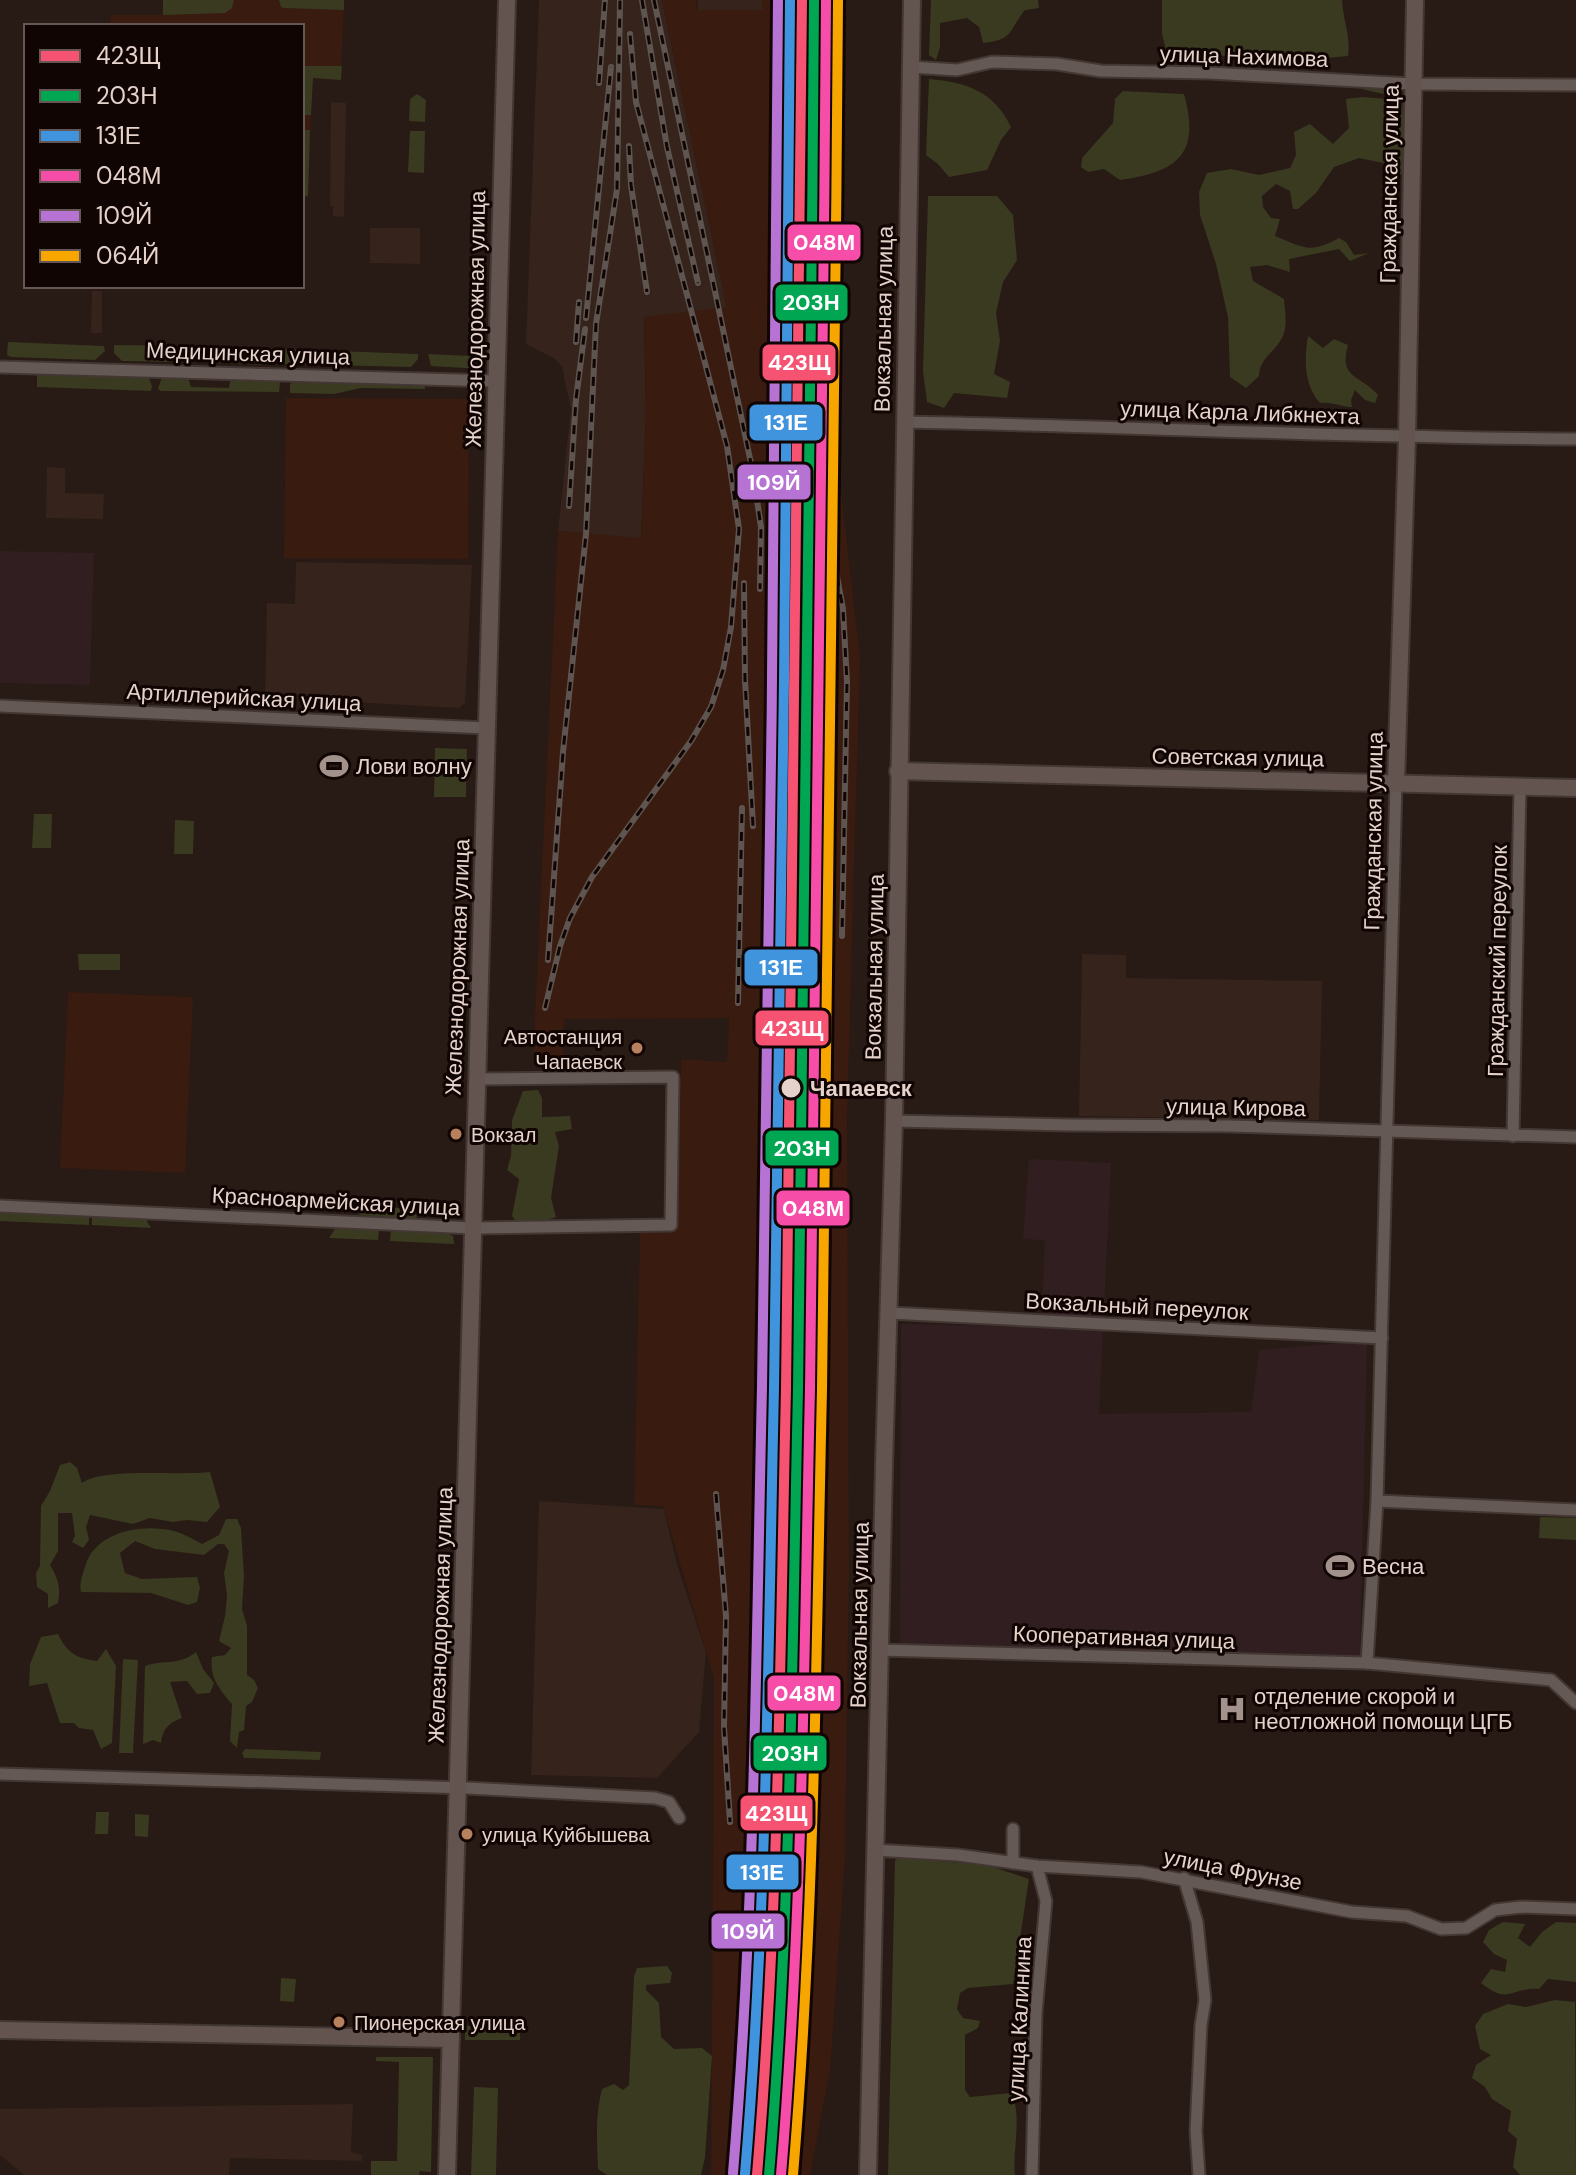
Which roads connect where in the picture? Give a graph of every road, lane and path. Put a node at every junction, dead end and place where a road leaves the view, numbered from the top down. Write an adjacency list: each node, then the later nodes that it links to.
1 (507, 0): 8 (street, Железнодорожная улица)
2 (912, 0): 4 (street, Вокзальная улица)
3 (1415, 0): 5 (street, Гражданская улица)
4 (911, 67): 5 (street, улица Нахимова); 9 (street, Вокзальная улица)
5 (1413, 84): 6 (street, улица Нахимова); 10 (street, Гражданская улица)
6 (1576, 85)
7 (0, 367): 8 (street, Медицинская улица)
8 (495, 381): 13 (street, Железнодорожная улица)
9 (903, 422): 10 (street, улица Карла Либкнехта); 14 (street, Вокзальная улица)
10 (1407, 438): 11 (street, улица Карла Либкнехта); 15 (street, Гражданская улица)
11 (1576, 439)
12 (0, 706): 13 (street, Артиллерийская улица)
13 (486, 728): 18 (street, Железнодорожная улица)
14 (898, 771): 15 (street, Советская улица); 19 (street, Вокзальная улица)
15 (1396, 783): 16 (street, Советская улица); 20 (street, Гражданская улица)
16 (1520, 786): 17 (street, Советская улица); 21 (street, Гражданский переулок)
17 (1576, 788)
18 (476, 1079): 24 (street, Железнодорожная улица); 24 (street, Красноармейская улица)
19 (894, 1121): 20 (street, улица Кирова); 25 (street, Вокзальная улица)
20 (1387, 1131): 21 (street, улица Кирова); 26 (street, Гражданская улица)
21 (1513, 1136): 22 (street, улица Кирова)
22 (1576, 1137)
23 (0, 1206): 24 (street, Красноармейская улица)
24 (473, 1228): 33 (street, Железнодорожная улица)
25 (890, 1313): 26 (street, Вокзальный переулок); 29 (street, Вокзальная улица)
26 (1382, 1338): 27 (street, Гражданская улица)
27 (1377, 1501): 28 (street); 30 (street, Гражданская улица)
28 (1576, 1510)
29 (880, 1650): 30 (street, Кооперативная улица); 36 (street, Вокзальная улица)
30 (1367, 1663): 31 (street, Кооперативная улица)
31 (1576, 1703)
32 (0, 1774): 33 (street)
33 (458, 1788): 34 (street); 42 (street, Железнодорожная улица)
34 (679, 1818)
35 (1013, 1829): 37 (street)
36 (875, 1850): 37 (street, улица Фрунзе); 44 (street, Вокзальная улица)
37 (1013, 1863): 38 (street, улица Фрунзе)
38 (1037, 1866): 39 (street, улица Фрунзе); 45 (street, улица Калинина)
39 (1184, 1878): 40 (street, улица Фрунзе); 46 (street)
40 (1576, 1909)
41 (0, 2030): 42 (street)
42 (451, 2039): 43 (street, Железнодорожная улица)
43 (447, 2175)
44 (868, 2175)
45 (1032, 2175)
46 (1199, 2175)

